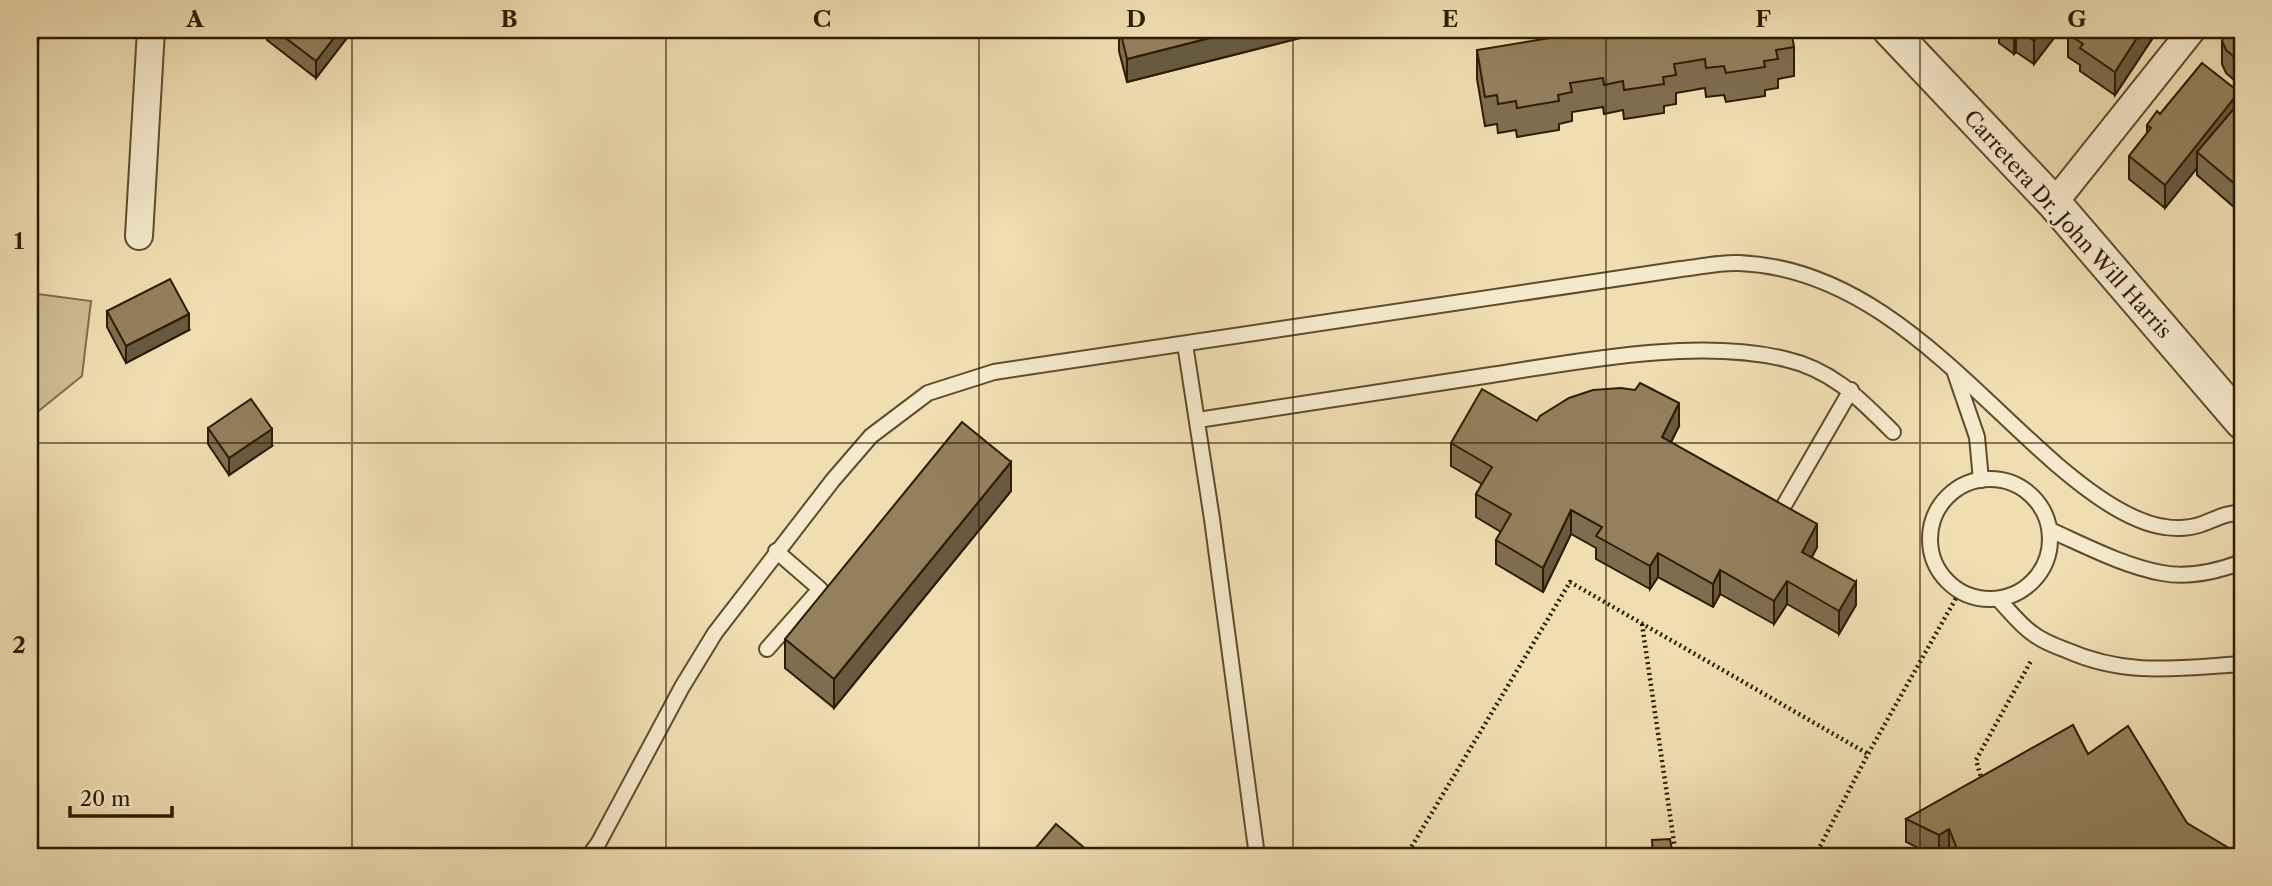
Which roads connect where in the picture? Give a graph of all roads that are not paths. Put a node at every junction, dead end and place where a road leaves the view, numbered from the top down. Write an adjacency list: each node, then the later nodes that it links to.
1 (151, 30): 5 (street)
2 (1889, 30): 4 (street, Carretera Dr. John Will Harris)
3 (2192, 30): 4 (street)
4 (2054, 203): 10 (street, Carretera Dr. John Will Harris)
5 (139, 236)
6 (1185, 344): 7 (lane); 9 (lane); 16 (lane)
7 (1954, 372): 12 (lane); 13 (lane)
8 (1851, 390): 9 (lane); 11 (lane); 14 (lane)
9 (1198, 420): 22 (lane)
10 (2242, 422)
11 (1894, 432)
12 (1981, 480): 15 (lane); 18 (lane)
13 (2242, 513)
14 (1779, 514)
15 (2050, 530): 17 (lane); 18 (lane)
16 (776, 551): 19 (lane); 21 (lane)
17 (2242, 562)
18 (1998, 598): 20 (lane)
19 (767, 649)
20 (2242, 664)
21 (589, 856)
22 (1257, 856)

